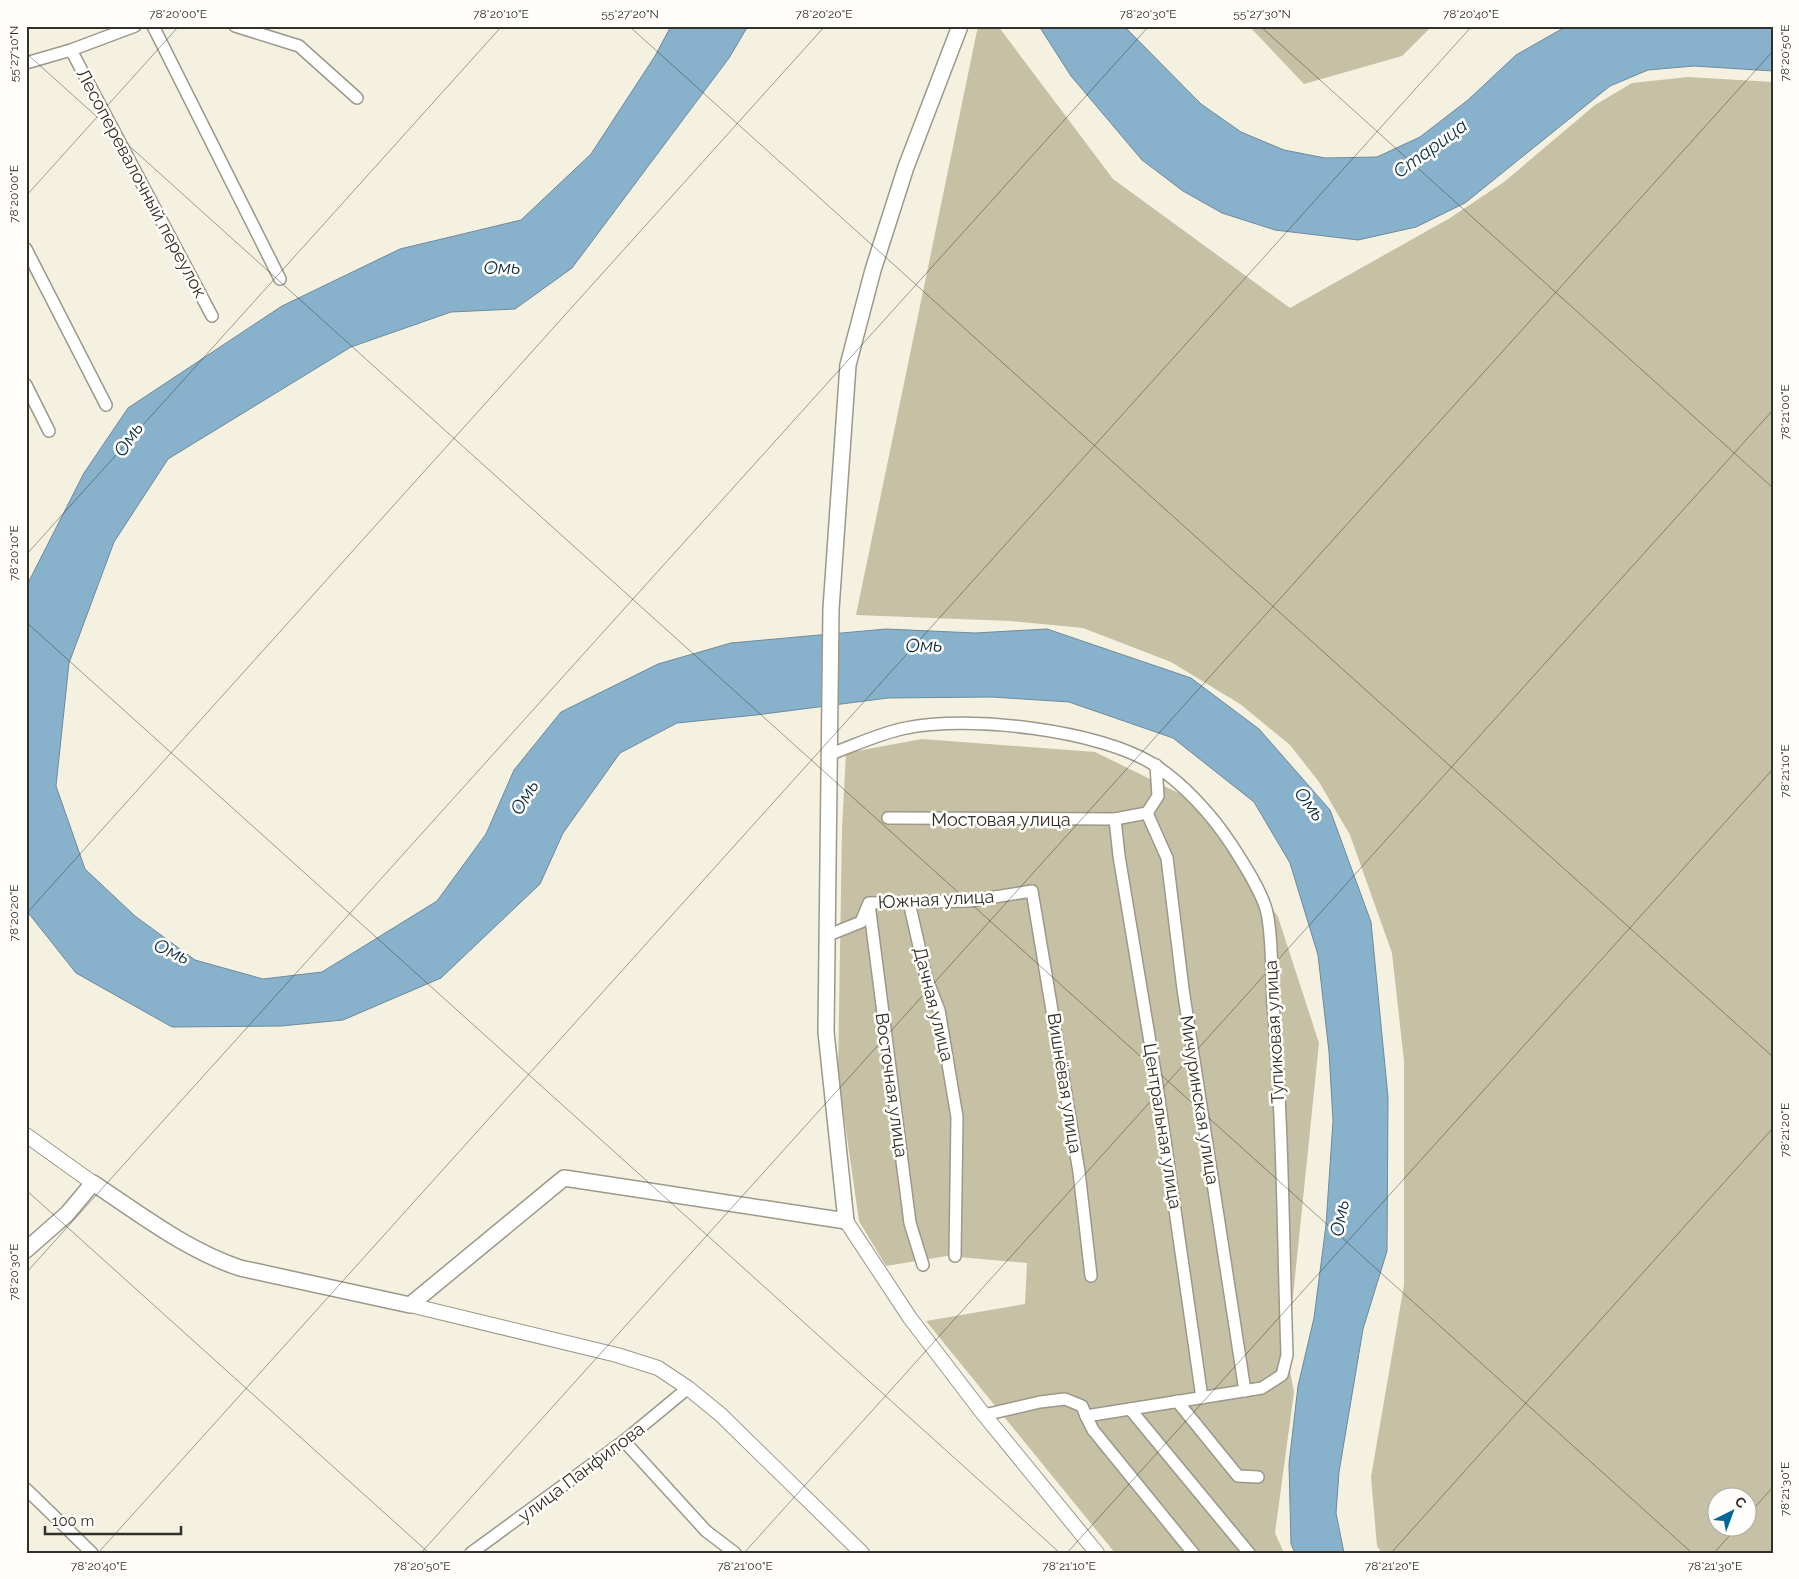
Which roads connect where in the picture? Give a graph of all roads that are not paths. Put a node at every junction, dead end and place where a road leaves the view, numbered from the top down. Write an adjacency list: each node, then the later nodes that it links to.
1 (135, 26): 5 (street)
2 (154, 26): 9 (street)
3 (235, 26): 7 (street)
4 (960, 26): 14 (main road)
5 (71, 50): 6 (street); 10 (street, Лесоперевалочный переулок)
6 (26, 63)
7 (357, 98)
8 (26, 249): 12 (street)
9 (280, 279)
10 (212, 316)
11 (26, 385): 13 (street)
12 (106, 405)
13 (49, 431)
14 (828, 752): 15 (street, Тупиковая улица); 22 (main road)
15 (1156, 765): 16 (street); 32 (street, Тупиковая улица)
16 (1147, 813): 18 (street, Мостовая улица); 32 (street, Мичуринская улица)
17 (888, 818): 18 (street, Мостовая улица)
18 (1115, 819): 33 (street, Центральная улица)
19 (1032, 891): 20 (street, Южная улица); 29 (street, Вишнёвая улица)
20 (909, 902): 21 (street, Южная улица); 27 (street, Дачная улица)
21 (869, 903): 22 (street, Южная улица); 28 (street, Восточная улица)
22 (826, 936): 25 (main road)
23 (26, 1134): 24 (street)
24 (93, 1183): 26 (main road); 30 (main road)
25 (846, 1221): 30 (main road); 36 (street)
26 (26, 1250)
27 (955, 1256)
28 (923, 1266)
29 (1092, 1276)
30 (410, 1305): 31 (street)
31 (688, 1388): 38 (street, улица Панфилова); 44 (street)
32 (1244, 1390): 33 (street)
33 (1202, 1398): 34 (street)
34 (1177, 1401): 35 (street); 39 (street)
35 (1130, 1409): 37 (street); 47 (street)
36 (984, 1415): 37 (street); 45 (street)
37 (1086, 1416): 46 (street)
38 (624, 1441): 41 (street); 43 (street, улица Панфилова)
39 (1258, 1477)
40 (26, 1489): 42 (street)
41 (728, 1552)
42 (92, 1553)
43 (471, 1553)
44 (862, 1553)
45 (1097, 1553)
46 (1193, 1553)
47 (1249, 1553)

